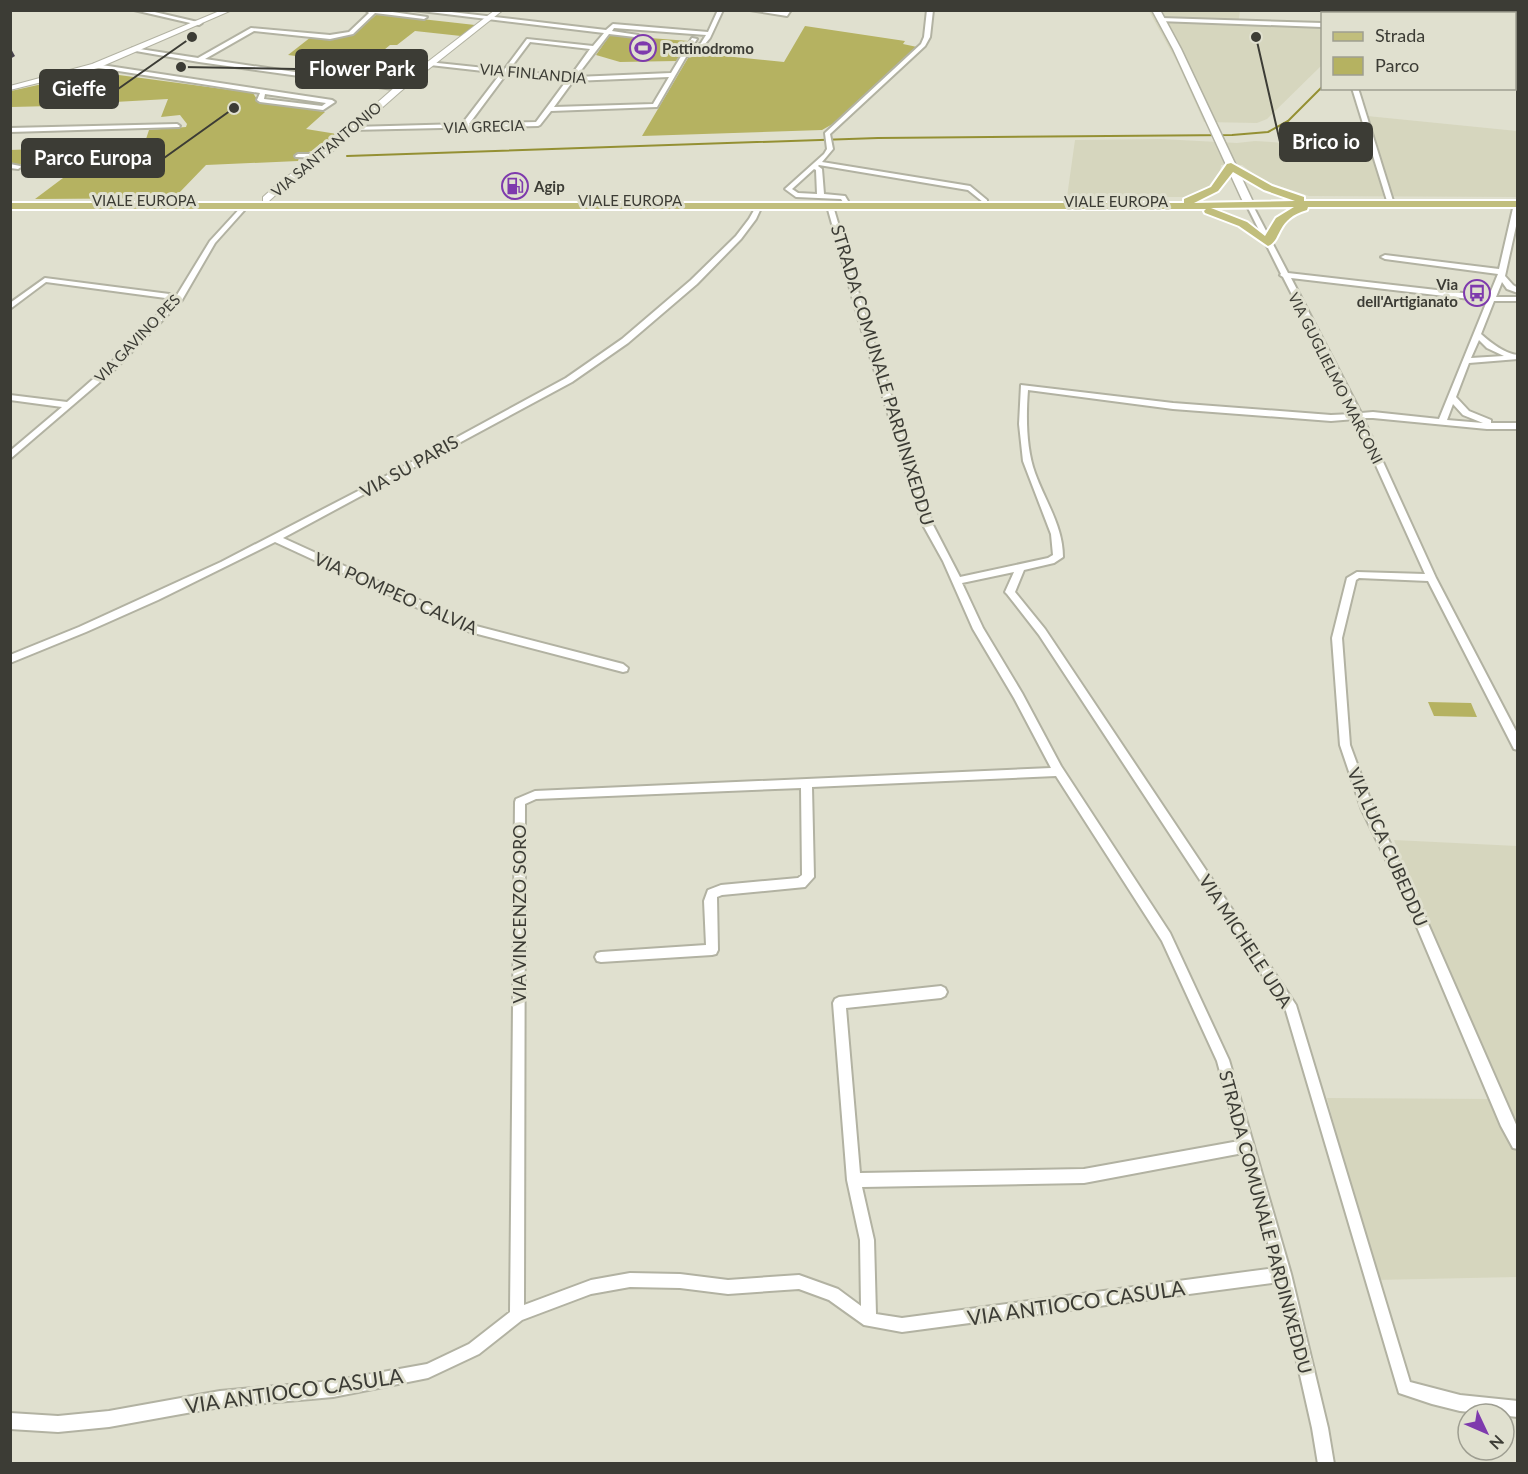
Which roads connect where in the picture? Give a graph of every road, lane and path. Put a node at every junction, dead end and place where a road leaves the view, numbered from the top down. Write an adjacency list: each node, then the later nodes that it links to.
1 (136, 10): 14 (street)
2 (229, 10): 14 (street)
3 (368, 10): 11 (street)
4 (415, 10): 12 (street)
5 (500, 10): 12 (street, VIA SANT'ANTONIO)
6 (721, 10): 18 (street)
7 (752, 10): 8 (street)
8 (789, 10)
9 (930, 10): 43 (street)
10 (1156, 10): 13 (main road, VIA GUGLIELMO MARCONI)
11 (374, 11): 15 (street); 24 (street)
12 (489, 19): 15 (street, VIA SANT'ANTONIO); 17 (street)
13 (1161, 20): 16 (street); 44 (main road, VIA GUGLIELMO MARCONI)
14 (199, 23): 21 (street)
15 (482, 24): 25 (street, VIA SANT'ANTONIO)
16 (1321, 25)
17 (605, 33): 18 (street); 19 (street); 20 (street, VIA GRECIA)
18 (708, 37): 19 (street); 22 (street)
19 (694, 39): 22 (street)
20 (594, 48): 28 (street); 31 (street, VIA GRECIA)
21 (133, 50): 23 (street); 24 (street)
22 (684, 56): 30 (street)
23 (117, 57): 26 (street); 27 (street)
24 (199, 60): 33 (street)
25 (430, 63): 28 (street, VIA FINLANDIA); 33 (street, VIA SANT'ANTONIO)
26 (95, 66): 27 (street); 29 (street)
27 (118, 70): 29 (street); 35 (street)
28 (506, 72): 31 (street, VIA FINLANDIA); 37 (street)
29 (74, 73): 32 (street)
30 (673, 75): 31 (street, VIA FINLANDIA); 36 (street)
31 (572, 79): 36 (street, VIA GRECIA)
32 (10, 88)
33 (398, 89): 39 (street, VIA SANT'ANTONIO)
34 (1356, 90): 53 (street)
35 (332, 102)
36 (551, 109): 37 (street, VIA GRECIA)
37 (464, 126): 39 (street, VIA GRECIA)
38 (86, 129): 38 (street); 40 (street)
39 (353, 129): 42 (street, VIA SANT'ANTONIO)
40 (10, 130)
41 (298, 156): 42 (street)
42 (322, 156): 46 (street, VIA SANT'ANTONIO)
43 (817, 165): 45 (street); 45 (street); 49 (street)
44 (1231, 166): 50 (main road); 51 (main road, VIA GUGLIELMO MARCONI); 52 (main road)
45 (821, 196): 48 (street)
46 (266, 199): 47 (main road, VIALE EUROPA); 48 (main road, VIALE EUROPA)
47 (10, 200)
48 (845, 201): 49 (main road, VIALE EUROPA)
49 (985, 201): 50 (main road, VIALE EUROPA)
50 (1186, 204): 51 (main road, VIALE EUROPA); 58 (main road, VIALE EUROPA); 59 (main road)
51 (1250, 204): 52 (main road, VIALE EUROPA); 59 (street, VIA GUGLIELMO MARCONI)
52 (1318, 204): 53 (main road, VIALE EUROPA); 59 (main road)
53 (1391, 204): 54 (main road, VIALE EUROPA)
54 (1517, 204): 61 (street)
55 (246, 205): 56 (main road, VIALE EUROPA); 57 (main road, VIALE EUROPA); 64 (street, VIA GAVINO PES)
56 (10, 206)
57 (759, 206): 58 (main road, VIALE EUROPA); 79 (street, VIA SU PARIS)
58 (830, 206): 82 (street, STRADA COMUNALE PARDINIXEDDU)
59 (1268, 243): 62 (street, VIA GUGLIELMO MARCONI)
60 (1384, 257): 61 (street)
61 (1501, 274): 63 (street); 65 (street)
62 (1284, 275): 65 (street); 74 (street, VIA GUGLIELMO MARCONI)
63 (1518, 291)
64 (179, 298): 67 (street); 73 (street, VIA GAVINO PES)
65 (1492, 299): 66 (street); 68 (street)
66 (1518, 299)
67 (10, 307)
68 (1478, 335): 69 (street); 70 (street)
69 (1516, 357): 70 (street)
70 (1467, 361): 72 (street)
71 (10, 398): 73 (street)
72 (1452, 398): 75 (street); 76 (street)
73 (69, 405): 78 (street, VIA GAVINO PES)
74 (1358, 416): 75 (street); 80 (street); 81 (street, VIA GUGLIELMO MARCONI)
75 (1442, 421): 76 (street)
76 (1499, 426): 77 (street)
77 (1518, 426)
78 (10, 456)
79 (276, 539): 83 (street, VIA SU PARIS); 84 (street, VIA POMPEO CALVIA)
80 (1021, 567): 82 (street); 96 (street, VIA MICHELE UDA)
81 (1431, 578): 85 (street, VIA GUGLIELMO MARCONI); 90 (street, VIA LUCA CUBEDDU)
82 (957, 581): 86 (street, STRADA COMUNALE PARDINIXEDDU)
83 (10, 659)
84 (623, 668)
85 (1518, 746)
86 (1059, 772): 87 (street, VIA VINCENZO SORO); 91 (street, STRADA COMUNALE PARDINIXEDDU)
87 (806, 783): 88 (street); 94 (street, VIA VINCENZO SORO)
88 (601, 957)
89 (941, 992): 92 (street)
90 (1518, 1143)
91 (1247, 1146): 92 (street); 93 (street, STRADA COMUNALE PARDINIXEDDU)
92 (854, 1180): 95 (street)
93 (1284, 1274): 95 (street, VIA ANTIOCO CASULA); 98 (street, STRADA COMUNALE PARDINIXEDDU)
94 (517, 1315): 95 (street, VIA ANTIOCO CASULA); 97 (street, VIA ANTIOCO CASULA)
95 (869, 1320)
96 (1518, 1409)
97 (10, 1421)
98 (1326, 1464)

